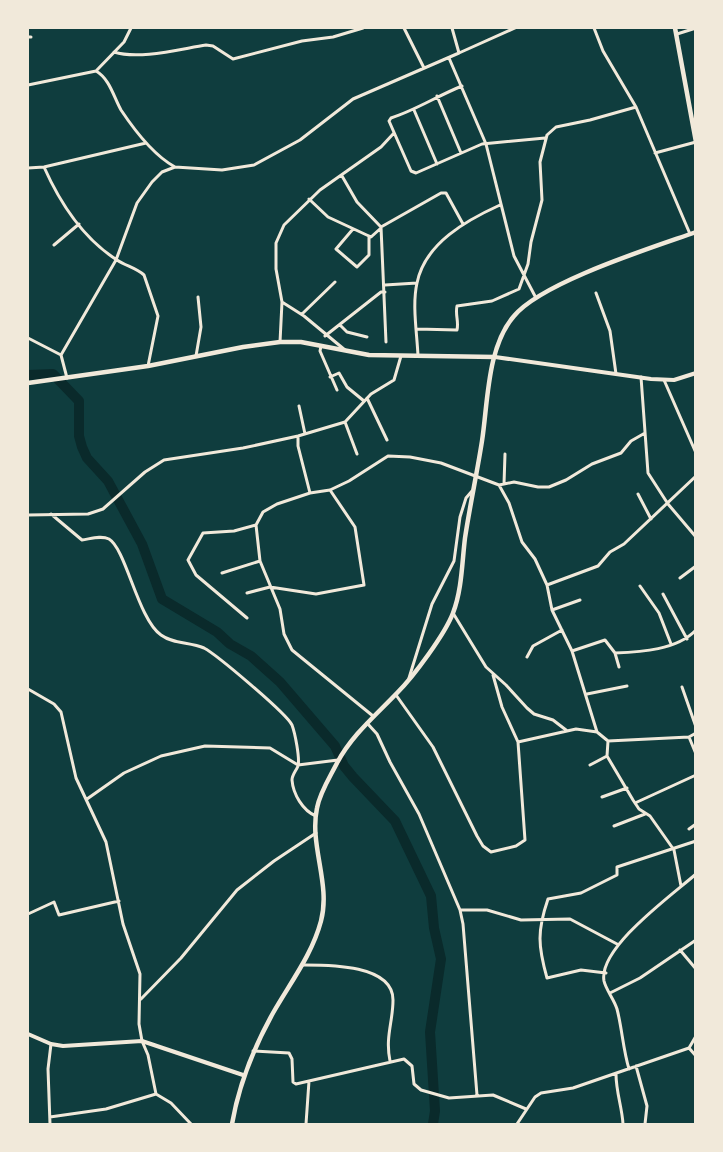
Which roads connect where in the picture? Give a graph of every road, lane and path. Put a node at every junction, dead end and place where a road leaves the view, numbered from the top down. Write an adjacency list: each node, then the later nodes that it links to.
1 (131, 28): 10 (street)
2 (363, 28): 10 (street)
3 (404, 28): 13 (street)
4 (452, 28): 11 (street)
5 (515, 28): 11 (street)
6 (594, 28): 18 (street)
7 (675, 28): 9 (main road)
8 (696, 28): 9 (street)
9 (677, 34): 22 (main road)
10 (114, 52): 14 (street)
11 (459, 53): 12 (street)
12 (449, 58): 13 (street); 16 (street)
13 (424, 68): 30 (street)
14 (96, 71): 15 (street); 23 (street)
15 (28, 85)
16 (462, 86): 17 (street); 24 (street)
17 (437, 96): 19 (street); 26 (street)
18 (636, 107): 21 (street); 25 (street)
19 (414, 110): 20 (street); 27 (street)
20 (394, 133): 27 (street); 31 (street)
21 (545, 138): 24 (street); 43 (street)
22 (695, 142): 25 (street)
23 (146, 143): 28 (street); 30 (street)
24 (486, 144): 26 (street); 33 (street)
25 (655, 152): 39 (street)
26 (461, 153): 27 (street)
27 (437, 164)
28 (44, 167): 29 (street); 34 (street)
29 (28, 168)
30 (175, 168): 42 (street)
31 (342, 176): 32 (street); 36 (street)
32 (309, 199): 37 (street); 51 (street)
33 (500, 204): 35 (street); 43 (street)
34 (79, 224): 41 (street); 42 (street)
35 (463, 224): 36 (street); 45 (street)
36 (381, 227): 40 (street); 46 (street)
37 (353, 229): 40 (street); 40 (street)
38 (696, 232): 39 (main road)
39 (690, 234): 50 (main road)
40 (369, 236)
41 (54, 245)
42 (116, 260): 62 (street); 67 (street)
43 (524, 278): 50 (street); 54 (street)
44 (335, 282): 52 (street)
45 (417, 283): 46 (street); 54 (street)
46 (385, 285): 47 (street)
47 (385, 292): 53 (street); 59 (street)
48 (596, 293): 69 (street)
49 (198, 297): 65 (street)
50 (536, 298): 66 (main road)
51 (282, 302): 52 (street); 58 (street)
52 (302, 314): 55 (street)
53 (340, 325): 55 (street); 56 (street)
54 (417, 328): 64 (street)
55 (326, 336): 61 (street)
56 (367, 337)
57 (28, 338): 62 (street)
58 (280, 342): 60 (main road); 65 (main road)
59 (386, 342)
60 (321, 346): 61 (main road); 70 (street)
61 (346, 350): 63 (main road)
62 (61, 355): 72 (street)
63 (401, 356): 64 (main road); 76 (street)
64 (418, 356): 66 (main road)
65 (196, 357): 67 (main road)
66 (495, 357): 69 (street); 87 (main road)
67 (148, 366): 72 (main road)
68 (696, 373): 73 (street)
69 (616, 374): 71 (street)
70 (330, 377): 75 (street); 76 (street)
71 (641, 377): 73 (street); 79 (street)
72 (67, 378): 74 (main road)
73 (664, 380): 83 (street)
74 (28, 382)
75 (337, 390)
76 (365, 400): 78 (street); 82 (street)
77 (299, 406): 80 (street)
78 (345, 422): 80 (street); 84 (street)
79 (645, 433): 88 (street); 94 (street)
80 (305, 434): 81 (street)
81 (298, 436): 92 (street); 95 (street)
82 (388, 440)
83 (696, 453)
84 (357, 454)
85 (505, 454): 88 (street)
86 (696, 476): 94 (street)
87 (475, 477): 89 (street); 90 (street); 91 (main road)
88 (504, 484): 89 (street)
89 (499, 485): 104 (street)
90 (330, 490): 92 (street); 106 (street)
91 (472, 491): 111 (main road); 122 (street)
92 (310, 493): 98 (street)
93 (638, 494): 97 (street)
94 (668, 504): 97 (street); 99 (street)
95 (51, 514): 96 (street); 140 (street)
96 (28, 515)
97 (651, 519): 104 (street)
98 (256, 525): 100 (street); 112 (street)
99 (696, 537)
100 (260, 561): 102 (street); 106 (street)
101 (696, 566): 103 (street)
102 (222, 573)
103 (680, 578)
104 (547, 585): 110 (street)
105 (640, 586): 116 (street)
106 (270, 587): 107 (street); 128 (street)
107 (247, 593)
108 (664, 594): 115 (street)
109 (580, 600): 110 (street)
110 (552, 610): 113 (street)
111 (453, 612): 121 (street); 122 (main road)
112 (247, 618)
113 (562, 630): 117 (street); 119 (street)
114 (696, 630): 115 (street)
115 (687, 638): 116 (street)
116 (671, 644): 118 (street)
117 (572, 651): 118 (street); 126 (street)
118 (615, 653): 120 (street)
119 (527, 657)
120 (619, 667)
121 (493, 673): 131 (street); 136 (street)
122 (408, 681): 127 (main road)
123 (627, 686): 126 (street)
124 (682, 686): 130 (street)
125 (28, 689): 145 (street)
126 (587, 694): 132 (street)
127 (396, 695): 128 (main road); 136 (street)
128 (373, 716): 129 (main road)
129 (366, 723): 139 (main road); 158 (street)
130 (696, 727)
131 (566, 730): 132 (street); 136 (street)
132 (597, 732): 135 (street)
133 (696, 734): 134 (street)
134 (689, 737): 135 (street); 137 (street)
135 (608, 740): 138 (street)
136 (518, 742)
137 (696, 754)
138 (608, 756): 141 (street); 143 (street)
139 (338, 760): 140 (street); 148 (main road)
140 (298, 764): 145 (street); 148 (street)
141 (590, 765)
142 (696, 775): 146 (street)
143 (627, 788): 144 (street); 146 (street)
144 (602, 796)
145 (87, 799): 157 (street)
146 (635, 803): 147 (street)
147 (646, 813): 150 (street); 154 (street)
148 (316, 816): 152 (main road)
149 (696, 824): 151 (street)
150 (614, 826)
151 (689, 829)
152 (316, 833): 164 (main road); 168 (street)
153 (696, 841): 154 (street)
154 (674, 850): 156 (street); 160 (street)
155 (696, 874): 156 (street)
156 (681, 887): 162 (street)
157 (118, 901): 159 (street); 168 (street)
158 (460, 910): 160 (street); 183 (street)
159 (28, 914)
160 (541, 921): 162 (street); 166 (street)
161 (696, 940): 163 (street)
162 (617, 944): 166 (street)
163 (680, 950): 165 (street); 167 (street)
164 (302, 965): 174 (main road); 176 (street)
165 (696, 969)
166 (606, 973): 167 (street)
167 (610, 993): 178 (street)
168 (140, 999): 171 (street)
169 (28, 1034): 172 (street)
170 (696, 1036): 173 (street)
171 (142, 1041): 172 (street); 180 (street); 182 (street)
172 (51, 1044): 185 (street)
173 (689, 1048): 175 (street); 177 (street)
174 (253, 1052): 180 (main road); 181 (street)
175 (696, 1056)
176 (390, 1061): 181 (street); 183 (street)
177 (636, 1066): 178 (street); 192 (street)
178 (629, 1069): 179 (street)
179 (616, 1074): 184 (street); 191 (street)
180 (243, 1075): 188 (main road)
181 (309, 1081): 189 (street)
182 (156, 1094): 185 (street); 187 (street)
183 (477, 1095): 184 (street)
184 (526, 1110): 190 (street)
185 (50, 1117): 186 (street)
186 (50, 1124)
187 (191, 1124)
188 (232, 1124)
189 (306, 1124)
190 (517, 1124)
191 (623, 1124)
192 (645, 1124)

